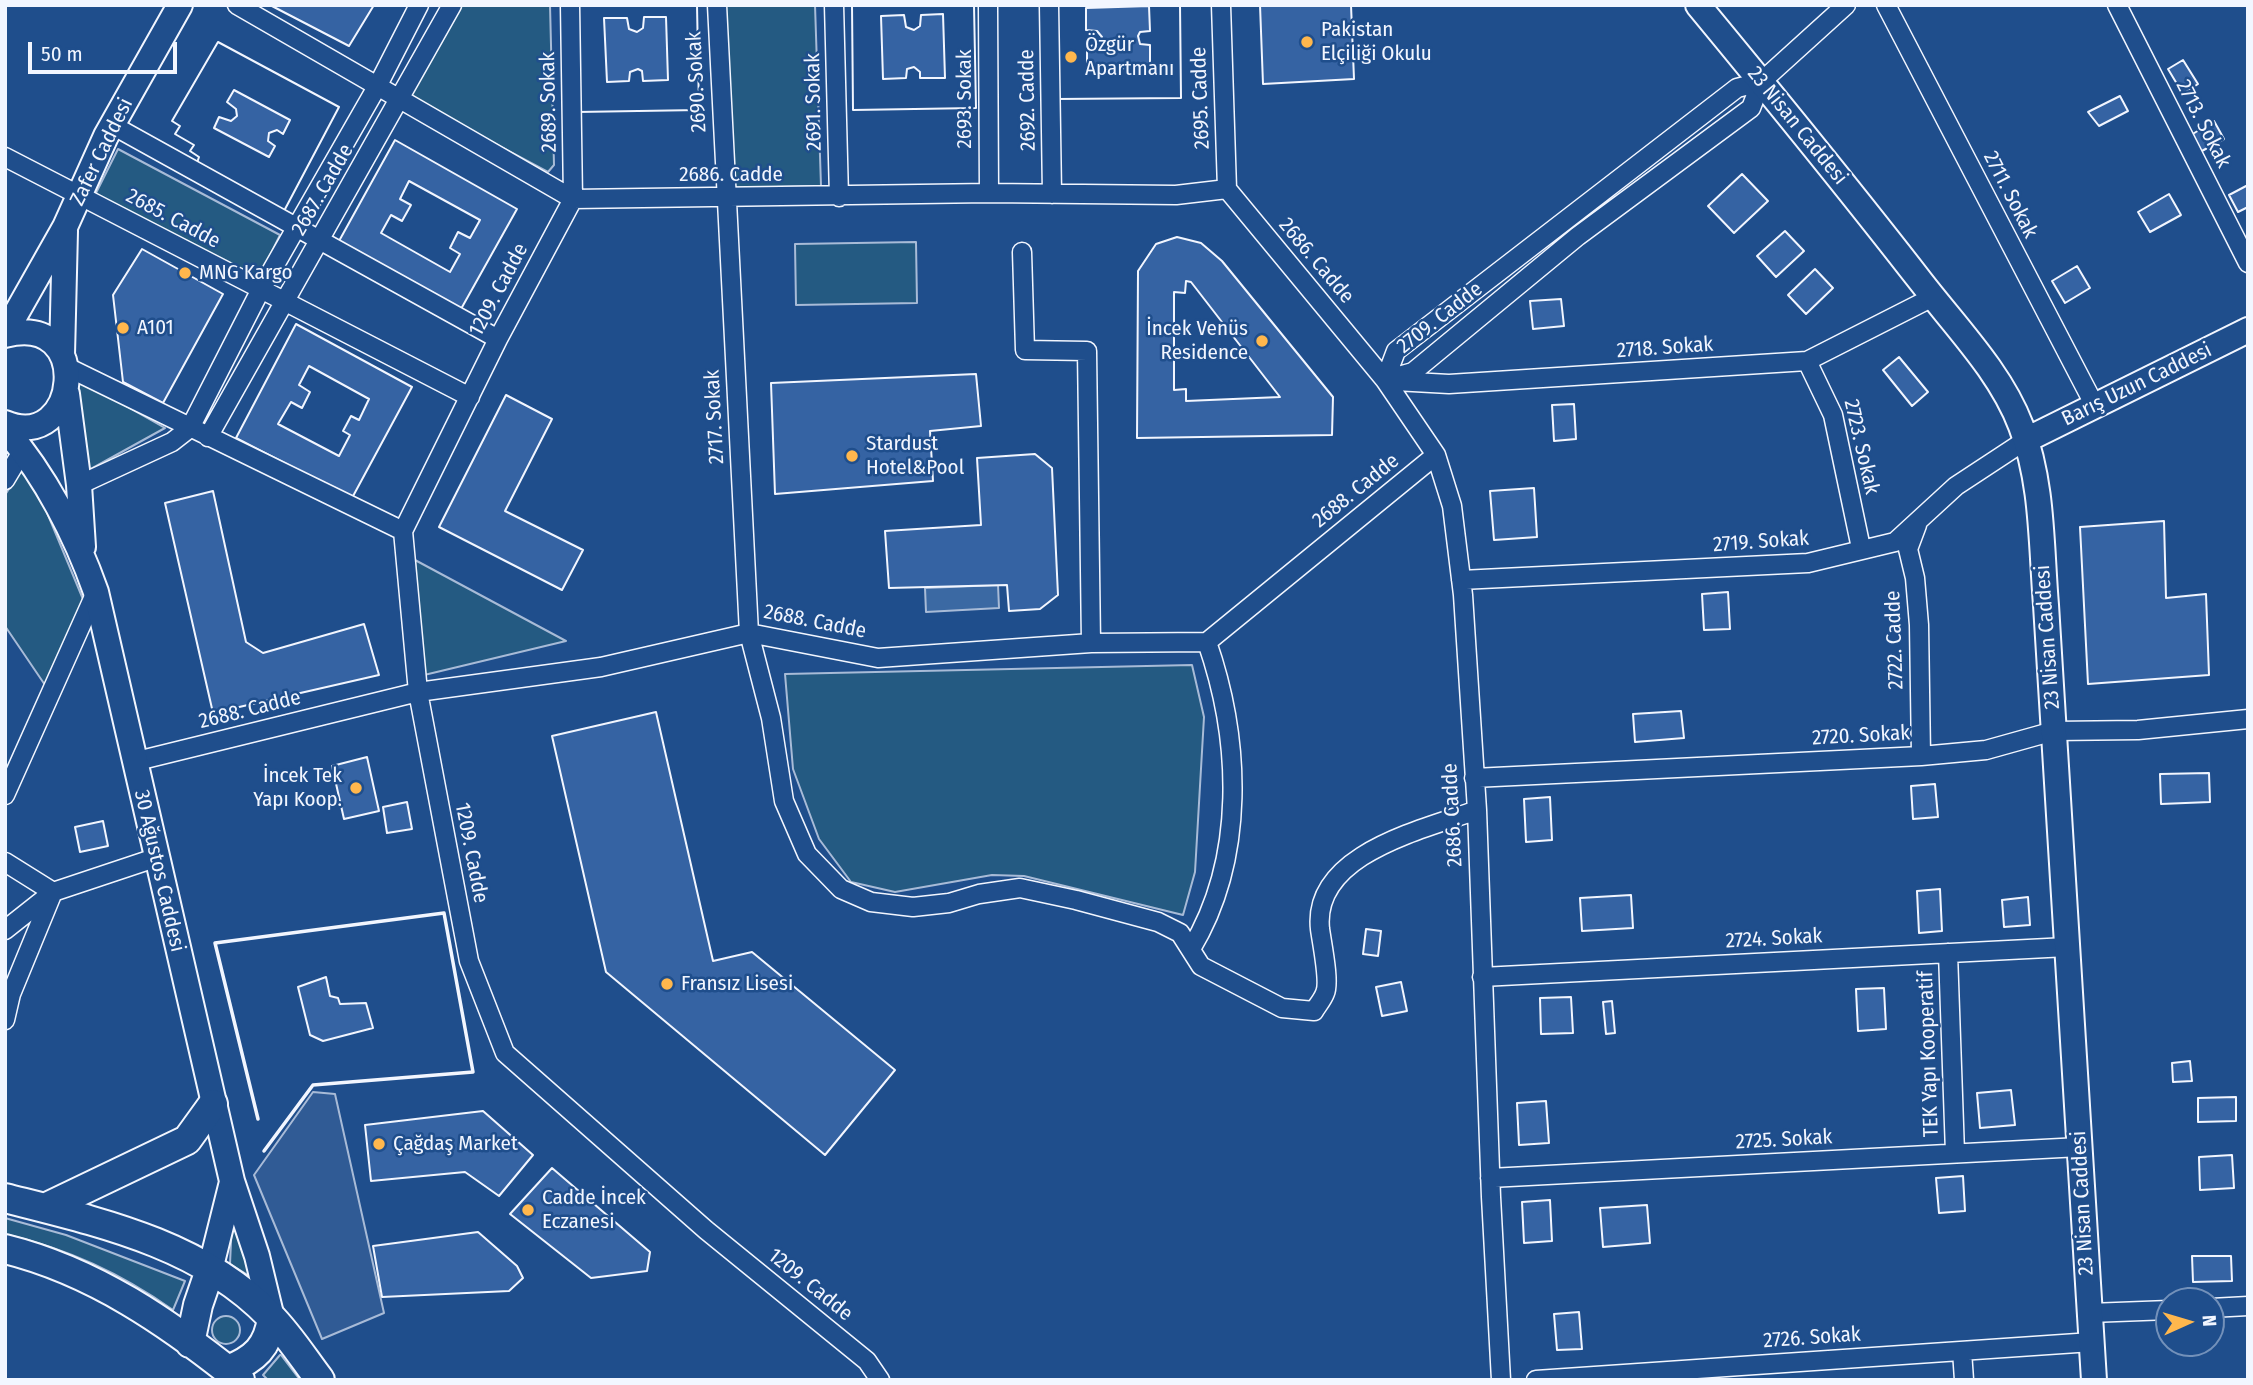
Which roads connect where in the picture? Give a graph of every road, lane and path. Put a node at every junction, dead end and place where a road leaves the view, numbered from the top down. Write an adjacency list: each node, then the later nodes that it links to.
1 (180, 5): 18 (main road, Zafer Caddesi)
2 (237, 5): 16 (street)
3 (419, 5): 16 (street, 2687. Cadde)
4 (452, 5): 17 (street, 2687. Cadde)
5 (570, 5): 26 (street, 2689. Sokak)
6 (717, 5): 25 (street, 2690. Sokak)
7 (834, 5): 24 (street, 2691. Sokak)
8 (988, 5): 21 (street, 2693. Sokak)
9 (1049, 5): 22 (street, 2692. Cadde)
10 (1221, 5): 20 (street, 2695. Cadde)
11 (1698, 5): 15 (main road, 23 Nisan Caddesi)
12 (1846, 5): 15 (street, 2709. Cadde)
13 (1886, 5): 43 (street, 2711. Sokak)
14 (2117, 5): 31 (street, 2713. Sokak)
15 (1761, 82): 33 (main road, 23 Nisan Caddesi); 40 (street, 2709. Cadde); 40 (street, 2709. Cadde)
16 (378, 85): 17 (street); 28 (street, 2687. Cadde)
17 (401, 101): 26 (street); 29 (street, 2687. Cadde)
18 (112, 125): 23 (main road, Zafer Caddesi); 28 (street)
19 (5, 157): 23 (street, 2685. Cadde)
20 (1227, 189): 22 (street, 2686. Cadde); 40 (street, 2686. Cadde)
21 (989, 193): 22 (street, 2686. Cadde); 24 (street, 2686. Cadde)
22 (1052, 194)
23 (79, 195): 27 (main road, Zafer Caddesi); 32 (street, 2685. Cadde)
24 (839, 197): 25 (street, 2686. Cadde)
25 (725, 198): 26 (street, 2686. Cadde); 60 (street, 2717. Sokak)
26 (573, 199): 37 (street, 1209. Cadde)
27 (65, 227): 36 (main road, Zafer Caddesi); 38 (main road)
28 (295, 228): 29 (street); 32 (street, 2687. Cadde)
29 (319, 241): 34 (street, 2687. Cadde); 37 (street)
30 (1022, 252): 62 (street)
31 (2248, 263)
32 (260, 291): 34 (street, 2685. Cadde); 45 (street, 2687. Cadde)
33 (1933, 297): 39 (street, 2718. Sokak); 48 (main road, 23 Nisan Caddesi)
34 (284, 304): 42 (street, 2685. Cadde); 47 (street, 2687. Cadde)
35 (2248, 330): 43 (main road, Barış Uzun Caddesi)
36 (5, 334): 38 (main road)
37 (498, 339): 42 (street, 1209. Cadde)
38 (65, 361): 41 (main road); 45 (street)
39 (1807, 361): 40 (street, 2718. Sokak); 56 (street, 2723. Sokak)
40 (1385, 380): 51 (street, 2686. Cadde)
41 (66, 394): 44 (main road); 53 (main road)
42 (470, 397): 55 (street, 1209. Cadde)
43 (2095, 406): 48 (main road, Barış Uzun Caddesi)
44 (5, 423)
45 (190, 428): 47 (street); 49 (street, 2687. Cadde)
46 (5, 429): 50 (main road)
47 (208, 438): 49 (street, 2687. Cadde); 55 (street)
48 (2026, 440): 54 (street, 2719. Sokak); 65 (main road, 23 Nisan Caddesi)
49 (172, 442): 53 (street, 2687. Cadde)
50 (23, 450): 52 (street); 57 (main road)
51 (1436, 455): 58 (street, 2686. Cadde); 61 (street, 2688. Cadde)
52 (5, 480)
53 (79, 485): 57 (main road)
54 (1917, 525): 56 (street, 2719. Sokak); 66 (street, 2722. Cadde)
55 (403, 531): 63 (street, 1209. Cadde)
56 (1861, 548): 58 (street, 2719. Sokak)
57 (85, 562): 59 (main road, 30 Ağustos Caddesi)
58 (1461, 580): 68 (street, 2686. Cadde)
59 (96, 592): 67 (main road, 30 Ağustos Caddesi); 69 (street)
60 (750, 633): 62 (street, 2688. Cadde); 63 (street, 2688. Cadde); 76 (street, 2717. Sokak)
61 (1207, 642): 62 (street, 2688. Cadde); 76 (street)
62 (1091, 643)
63 (418, 692): 67 (street, 2688. Cadde); 100 (street, 1209. Cadde)
64 (2248, 719): 65 (street, 2720. Sokak)
65 (2054, 731): 66 (street, 2720. Sokak); 75 (main road, 23 Nisan Caddesi)
66 (1921, 756): 68 (street, 2720. Sokak)
67 (133, 762): 71 (main road, 30 Ağustos Caddesi)
68 (1474, 778): 70 (street, 2686. Cadde)
69 (5, 795)
70 (1477, 810): 76 (street, 2717. Sokak); 78 (street, 2686. Cadde)
71 (155, 858): 73 (street); 81 (main road, 30 Ağustos Caddesi)
72 (5, 862): 73 (street)
73 (53, 892): 74 (street); 79 (street)
74 (5, 930)
75 (2067, 947): 77 (street, 2724. Sokak); 82 (main road, 23 Nisan Caddesi)
76 (1191, 949)
77 (1948, 953): 78 (street, 2724. Sokak); 83 (street, TEK Yapı Kooperatif)
78 (1482, 976): 84 (street, 2686. Cadde)
79 (8, 995): 80 (street)
80 (5, 1020)
81 (214, 1104): 85 (main road, 30 Ağustos Caddesi); 87 (main road)
82 (2080, 1147): 83 (street, 2725. Sokak); 93 (main road, 23 Nisan Caddesi)
83 (1955, 1153): 84 (street, 2725. Sokak)
84 (1490, 1178): 101 (street, 2686. Cadde)
85 (232, 1181): 89 (main road, 30 Ağustos Caddesi); 94 (main road, 30 Ağustos Caddesi)
86 (5, 1198): 87 (main road)
87 (45, 1208): 89 (main road)
88 (5, 1249): 96 (main road)
89 (210, 1270): 94 (main road); 96 (main road)
90 (2248, 1307): 91 (street)
91 (2225, 1308)
92 (2155, 1311): 93 (street)
93 (2090, 1313): 95 (main road, 23 Nisan Caddesi)
94 (272, 1318): 98 (main road); 99 (main road)
95 (2092, 1342): 97 (street, 2726. Sokak); 104 (main road, 23 Nisan Caddesi)
96 (190, 1343): 98 (main road)
97 (1962, 1351): 102 (street, 2726. Sokak); 103 (street)
98 (234, 1375)
99 (320, 1380)
100 (880, 1380)
101 (1501, 1380)
102 (1536, 1380)
103 (1964, 1380)
104 (2094, 1380)

